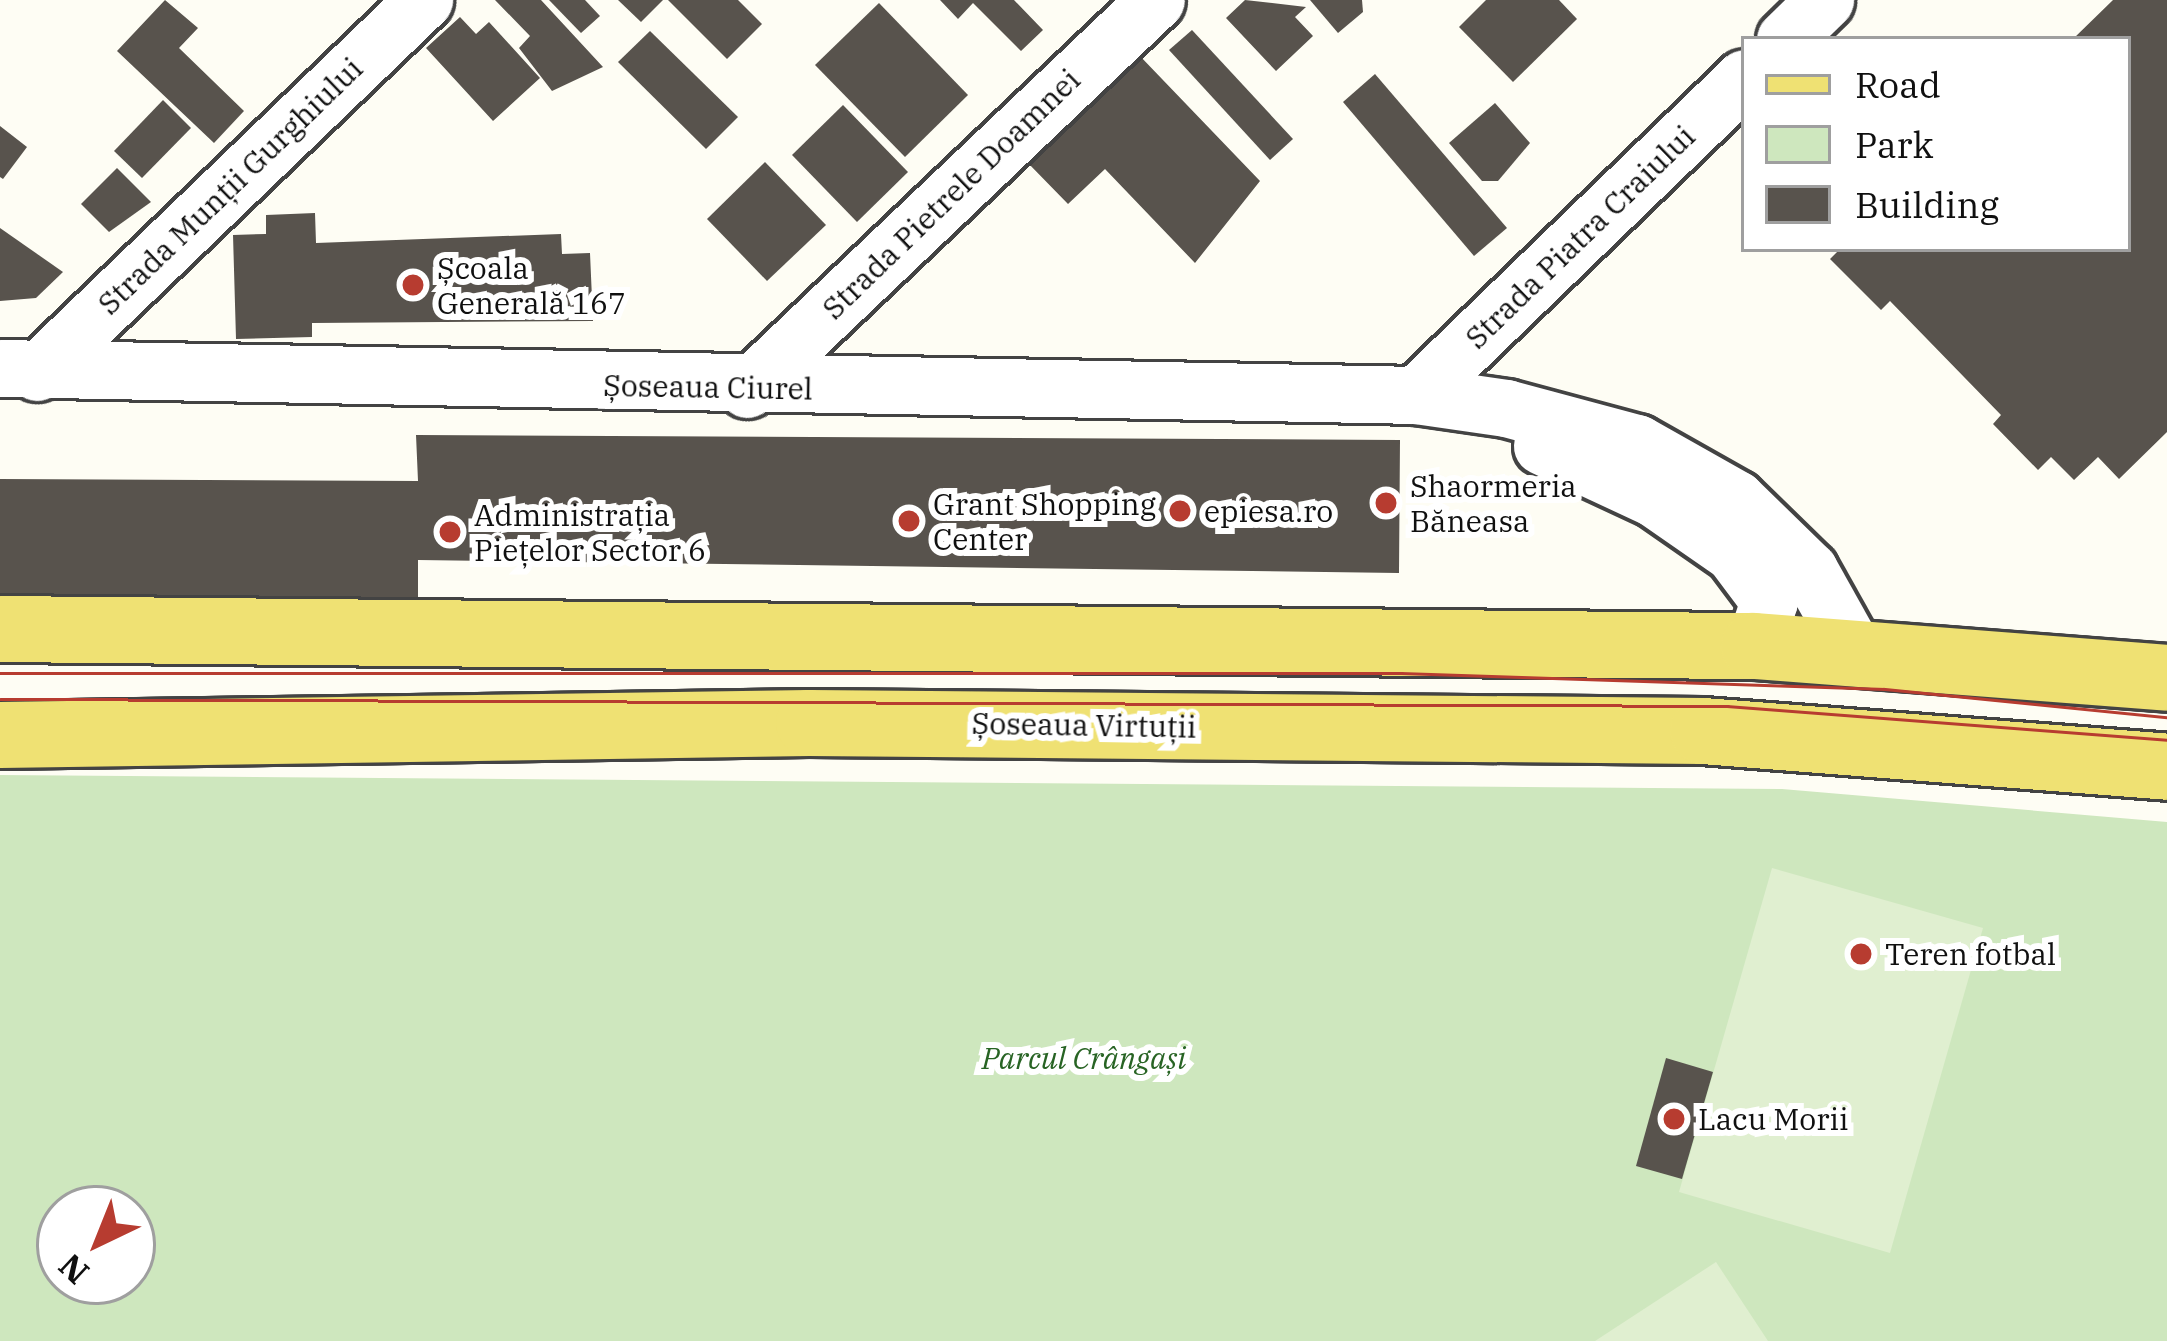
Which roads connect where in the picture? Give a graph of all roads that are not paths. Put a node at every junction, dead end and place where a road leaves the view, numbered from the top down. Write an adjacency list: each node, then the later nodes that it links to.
1 (424, 0): 6 (street, Strada Munții Gurghiului)
2 (1156, 0): 7 (street, Strada Pietrele Doamnei)
3 (1825, 0): 4 (street)
4 (1788, 36)
5 (1741, 81): 8 (street, Strada Piatra Craiului)
6 (18, 370): 7 (street, Șoseaua Ciurel)
7 (747, 389): 8 (street, Șoseaua Ciurel)
8 (1416, 395): 10 (street, Șoseaua Ciurel); 11 (street, Șoseaua Ciurel)
9 (0, 629): 10 (main road)
10 (1754, 646): 11 (main road)
11 (1856, 654): 12 (main road)
12 (2167, 678)
13 (0, 734): 14 (main road, Șoseaua Virtuții)
14 (2167, 767)

